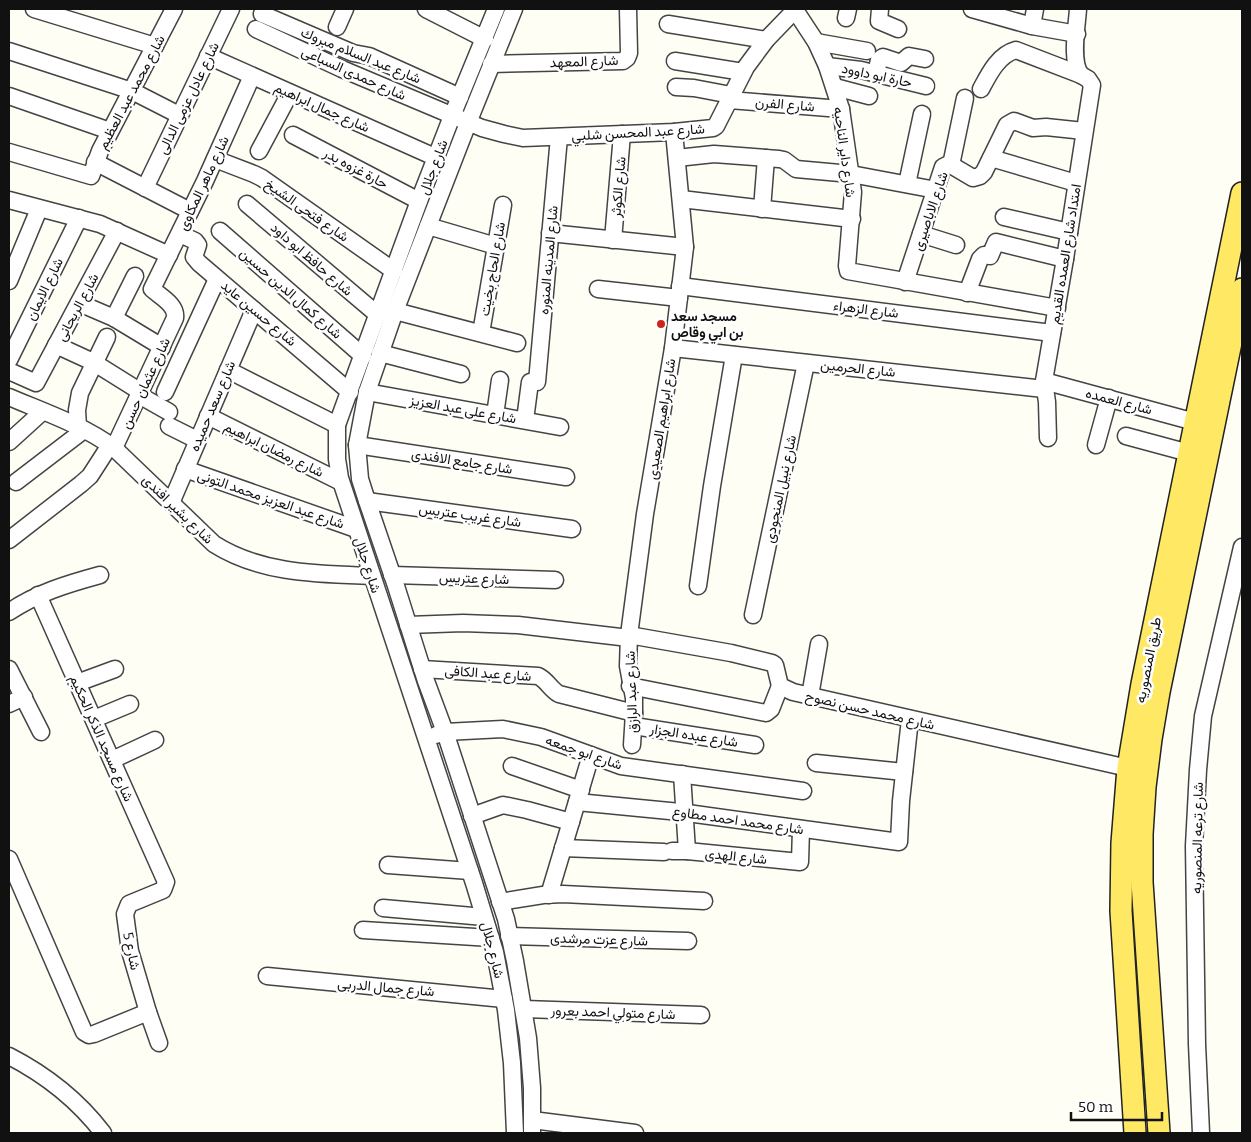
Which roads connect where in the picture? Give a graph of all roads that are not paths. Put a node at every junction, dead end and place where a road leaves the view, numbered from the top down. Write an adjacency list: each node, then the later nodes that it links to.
1 (34, 9): 24 (street)
2 (231, 9): 27 (street, شارع عادل عزمى الدالى)
3 (345, 9): 18 (street)
4 (426, 9): 21 (street)
5 (496, 9): 21 (street, شارع جلال)
6 (514, 9): 30 (street, شارع جلال)
7 (628, 9): 30 (street, شارع المعهد)
8 (793, 9): 22 (street, شارع عبد المحسن شلبي); 23 (street, شارع داير الناحيه)
9 (880, 9): 19 (street)
10 (972, 9): 14 (street)
11 (1035, 9): 17 (street)
12 (1078, 9): 20 (street)
13 (169, 10): 24 (street, شارع محمد عبد العظيم)
14 (990, 11): 17 (street)
15 (259, 21): 44 (street, شارع عبد السلام مبروك); 50 (street, شارع حمدى السباعى)
16 (668, 24): 22 (street)
17 (1032, 26): 20 (street)
18 (337, 27)
19 (898, 29)
20 (1077, 34): 34 (street)
21 (485, 39): 44 (street, شارع جلال)
22 (766, 40): 32 (street, شارع عبد المحسن شلبي)
23 (816, 42): 26 (street); 31 (street, شارع داير الناحيه)
24 (155, 46): 40 (street, شارع محمد عبد العظيم)
25 (9, 51): 40 (street)
26 (867, 52)
27 (208, 56): 35 (street, شارع جمال ابراهيم); 49 (street, شارع عادل عزمى الدالى)
28 (925, 59): 33 (street)
29 (675, 61): 32 (street)
30 (491, 64): 51 (street, شارع جلال)
31 (827, 66): 33 (street, حارة ابو داوود); 38 (street, شارع داير الناحيه)
32 (743, 72): 45 (street, شارع عبد المحسن شلبي)
33 (876, 74): 36 (street, حارة ابو داوود)
34 (1081, 75): 39 (street); 53 (street, امتداد شارع العمده القديم)
35 (252, 76): 41 (street, شارع جمال ابراهيم); 64 (street, شارع ماهر المكاوى)
36 (926, 86)
37 (676, 87): 45 (street, شارع الفرن)
38 (835, 87): 43 (street); 47 (street, شارع داير الناحيه)
39 (981, 89)
40 (132, 91): 49 (street); 52 (street, شارع محمد عبد العظيم)
41 (290, 93): 58 (street); 60 (street, شارع جمال ابراهيم)
42 (9, 96): 52 (street)
43 (869, 96)
44 (460, 97): 50 (street, شارع جلال)
45 (730, 98): 47 (street, شارع الفرن); 54 (street, شارع عبد المحسن شلبي)
46 (965, 98): 65 (street)
47 (841, 109): 67 (street, شارع داير الناحيه)
48 (922, 114): 69 (street)
49 (179, 115): 70 (street, شارع عادل عزمى الدالى)
50 (452, 116): 51 (street, شارع عبد المحسن شلبي); 60 (street, شارع جلال)
51 (468, 122): 57 (street, شارع عبد المحسن شلبي); 84 (street, شارع جلال)
52 (110, 131): 66 (street, شارع محمد عبد العظيم)
53 (1084, 131): 63 (street, شارع الاباصيرى); 68 (street, امتداد شارع العمده القديم)
54 (674, 132): 55 (street, شارع عبد المحسن شلبي); 61 (street, شارع ابراهيم الصعيدى)
55 (622, 134): 57 (street, شارع عبد المحسن شلبي); 91 (street, شارع الكوثر)
56 (293, 135): 75 (street, حارة غزوه بدر)
57 (559, 137): 88 (street, شارع المدينه المنوره)
58 (259, 150)
59 (9, 152): 66 (street)
60 (437, 158): 75 (street, شارع جلال)
61 (677, 158): 62 (street); 74 (street, شارع ابراهيم الصعيدى)
62 (766, 158): 67 (street); 78 (street)
63 (991, 158): 65 (street, شارع الاباصيرى); 68 (street)
64 (215, 159): 80 (street, شارع ماهر المكاوى); 97 (street, شارع فتحى الشيخ)
65 (951, 165): 71 (street, شارع الاباصيرى)
66 (93, 169): 70 (street)
67 (851, 174): 69 (street); 83 (street, شارع داير الناحيه)
68 (1076, 183): 87 (street, امتداد شارع العمده القديم)
69 (907, 184): 71 (street)
70 (145, 188): 80 (street)
71 (936, 190): 90 (street, شارع الاباصيرى)
72 (1242, 193): 143 (main road, طريق المنصوريه)
73 (9, 200): 79 (street)
74 (681, 200): 78 (street); 94 (street, شارع ابراهيم الصعيدى)
75 (419, 201): 97 (street, شارع جلال)
76 (247, 204): 110 (street, شارع حافظ ابو داود)
77 (503, 205): 93 (street, شارع الحاج بخيت)
78 (762, 208): 83 (street)
79 (39, 209): 82 (street); 100 (street)
80 (190, 211): 89 (street, شارع ماهر المكاوى)
81 (1004, 217): 87 (street)
82 (79, 218): 85 (street); 125 (street, شارع الايمان)
83 (852, 218): 101 (street, شارع داير الناحيه)
84 (428, 226): 93 (street); 109 (street, شارع جلال)
85 (117, 231): 95 (street); 106 (street, شارع الريحانى)
86 (220, 231): 124 (street, شارع كمال الدين حسين)
87 (1069, 232): 96 (street, امتداد شارع العمده القديم)
88 (550, 233): 91 (street); 142 (street, شارع المدينه المنوره)
89 (180, 234): 95 (street, شارع ماهر المكاوى); 99 (street, شارع حسين عايد)
90 (921, 234): 92 (street); 101 (street, شارع الاباصيرى)
91 (613, 240): 94 (street)
92 (956, 245)
93 (496, 246): 114 (street, شارع الحاج بخيت)
94 (685, 247): 104 (street, شارع ابراهيم الصعيدى)
95 (169, 255): 112 (street, شارع ماهر المكاوى)
96 (1065, 259): 105 (street); 107 (street, امتداد شارع العمده القديم)
97 (394, 270): 110 (street, شارع جلال)
98 (135, 276): 111 (street)
99 (217, 279): 108 (street, شارع حسين عايد); 133 (street)
100 (9, 281)
101 (905, 282): 105 (street, شارع داير الناحيه)
102 (598, 289): 104 (street, شارع الزهراء)
103 (1242, 289): 118 (main road, طريق المنصوريه)
104 (679, 292): 115 (street, شارع الزهراء); 121 (street, شارع ابراهيم الصعيدى)
105 (967, 293): 107 (street, شارع داير الناحيه)
106 (79, 303): 111 (street); 119 (street, شارع الريحانى)
107 (1057, 308): 115 (street, امتداد شارع العمده القديم)
108 (254, 310): 128 (street, شارع سعد حميده); 134 (street, شارع حسين عايد)
109 (396, 311): 114 (street); 122 (street, شارع جلال)
110 (378, 315): 124 (street, شارع جلال)
111 (114, 318): 120 (street)
112 (176, 318): 120 (street, شارع عثمان حسن)
113 (1242, 321): 118 (main road)
114 (481, 333): 117 (street)
115 (1052, 333): 132 (street, امتداد شارع العمده القديم)
116 (107, 337): 126 (street)
117 (517, 342)
118 (1231, 343): 238 (main road, طريق المنصوريه)
119 (56, 345): 126 (street); 130 (street, شارع الريحانى)
120 (162, 347): 136 (street, شارع عثمان حسن)
121 (673, 348): 123 (street, شارع الحرمين); 174 (street, شارع ابراهيم الصعيدى)
122 (380, 353): 129 (street); 135 (street, شارع جلال)
123 (734, 355): 127 (street, شارع الحرمين); 169 (street)
124 (363, 356): 134 (street, شارع جلال)
125 (9, 360)
126 (93, 362): 136 (street); 146 (street)
127 (806, 363): 132 (street, شارع الحرمين); 172 (street, شارع نبيل المنجودى)
128 (228, 370): 141 (street, شارع سعد حميده); 144 (street)
129 (460, 374)
130 (12, 376)
131 (500, 380): 140 (street)
132 (1044, 385): 138 (street, شارع العمده); 148 (street, امتداد شارع العمده القديم)
133 (165, 392)
134 (350, 392): 144 (street, شارع جلال)
135 (367, 392): 140 (street, شارع على عبد العزيز); 151 (street, شارع جلال)
136 (140, 393): 149 (street); 153 (street, شارع عثمان حسن)
137 (9, 397): 139 (street, شارع بشير افندى)
138 (1109, 398): 143 (street, شارع العمده); 152 (street)
139 (42, 412): 146 (street, شارع بشير افندى); 150 (street)
140 (495, 415): 142 (street, شارع على عبد العزيز)
141 (208, 416): 149 (street, شارع سعد حميده); 158 (street, شارع رمضان ابراهيم)
142 (525, 420): 145 (street, شارع على عبد العزيز)
143 (1195, 422): 154 (main road, طريق المنصوريه)
144 (338, 425): 158 (street, شارع جلال)
145 (560, 427)
146 (81, 428): 153 (street, شارع بشير افندى); 157 (street)
147 (1126, 436): 154 (street)
148 (1048, 438)
149 (197, 440): 155 (street, شارع سعد حميده)
150 (9, 442)
151 (357, 445): 156 (street, شارع جامع الافندى); 159 (street, شارع جلال)
152 (1096, 445)
153 (112, 447): 160 (street, شارع بشير افندى); 163 (street, شارع عثمان حسن)
154 (1189, 453): 199 (main road, طريق المنصوريه)
155 (185, 469): 160 (street, شارع سعد حميده); 161 (street, شارع عبد العزيز محمد التونى)
156 (566, 477)
157 (16, 482)
158 (341, 482): 161 (street, شارع جلال)
159 (367, 501): 162 (street, شارع غريب عتريس); 166 (street, شارع جلال)
160 (171, 503): 167 (street, شارع بشير افندى)
161 (356, 529): 167 (street, شارع جلال)
162 (572, 529)
163 (9, 540)
164 (1242, 546): 239 (street, شارع ترعه المنصوريه)
165 (100, 575): 170 (street)
166 (392, 575): 168 (street, شارع عتريس); 173 (street, شارع جلال)
167 (372, 576): 191 (street, شارع جلال)
168 (556, 580)
169 (698, 586)
170 (38, 595): 171 (street); 179 (street, شارع مسجد الذكر الحكيم)
171 (9, 612)
172 (753, 616)
173 (408, 625): 174 (street); 176 (street, شارع جلال)
174 (629, 636): 180 (street, شارع عبد الرازق); 181 (street)
175 (819, 644): 182 (street)
176 (422, 668): 187 (street, شارع عبد الكافى); 190 (street, شارع جلال)
177 (9, 669): 183 (street)
178 (115, 669): 179 (street)
179 (77, 683): 186 (street, شارع مسجد الذكر الحكيم)
180 (630, 686): 181 (street); 187 (street, شارع عبد الرازق)
181 (780, 686): 182 (street, شارع محمد حسن نصوح)
182 (810, 696): 188 (street, شارع محمد حسن نصوح)
183 (24, 697): 184 (street); 189 (street)
184 (9, 704)
185 (130, 704): 186 (street)
186 (94, 719): 196 (street, شارع مسجد الذكر الحكيم)
187 (634, 719): 193 (street, شارع عبده الجزار); 194 (street, شارع عبد الرازق)
188 (910, 719): 199 (street, شارع محمد حسن نصوح); 200 (street)
189 (41, 732)
190 (445, 732): 191 (street, شارع ابو جمعه); 195 (street, شارع ابو جمعه); 205 (street, شارع جلال)
191 (426, 738): 212 (street, شارع جلال)
192 (155, 740): 196 (street)
193 (755, 745)
194 (632, 746)
195 (591, 755): 201 (street, شارع ابو جمعه); 203 (street)
196 (112, 760): 214 (street, شارع مسجد الذكر الحكيم)
197 (816, 763): 200 (street)
198 (512, 766): 203 (street, شارع محمد احمد مطاوع)
199 (1128, 768): 237 (main road, طريق المنصوريه)
200 (904, 772): 207 (street, شارع محمد احمد مطاوع)
201 (682, 774): 202 (street, شارع ابو جمعه); 204 (street)
202 (803, 790)
203 (579, 796): 204 (street, شارع محمد احمد مطاوع); 206 (street)
204 (684, 812): 207 (street, شارع محمد احمد مطاوع); 209 (street)
205 (472, 816): 206 (street); 217 (street, شارع جلال)
206 (571, 822): 208 (street)
207 (801, 829): 209 (street, شارع الهدى)
208 (563, 848): 209 (street, شارع الهدى); 215 (street)
209 (674, 851)
210 (9, 859): 213 (street)
211 (388, 865): 212 (street)
212 (470, 871): 219 (street, شارع جلال)
213 (13, 882): 227 (street)
214 (166, 882): 227 (street, شارع 5)
215 (549, 895): 216 (street); 217 (street)
216 (704, 901)
217 (500, 902): 221 (street, شارع جلال)
218 (383, 908): 219 (street)
219 (484, 917): 222 (street, شارع جلال)
220 (363, 930): 222 (street)
221 (509, 936): 223 (street, شارع عزت مرشدى); 226 (street, شارع جلال)
222 (491, 938): 225 (street, شارع جلال)
223 (688, 942)
224 (267, 976): 225 (street, شارع جمال الدربى)
225 (504, 999): 231 (street, شارع جلال)
226 (524, 1009): 228 (street, شارع متولي احمد بعرور); 232 (street, شارع جلال)
227 (148, 1012): 229 (street, شارع 5)
228 (701, 1015)
229 (159, 1043)
230 (9, 1056): 234 (street)
231 (512, 1074): 232 (street); 235 (street, شارع جلال)
232 (530, 1074): 233 (street, شارع جلال)
233 (532, 1127): 236 (street)
234 (103, 1133)
235 (515, 1133)
236 (635, 1133)
237 (1135, 1133)
238 (1158, 1133)
239 (1201, 1133)

